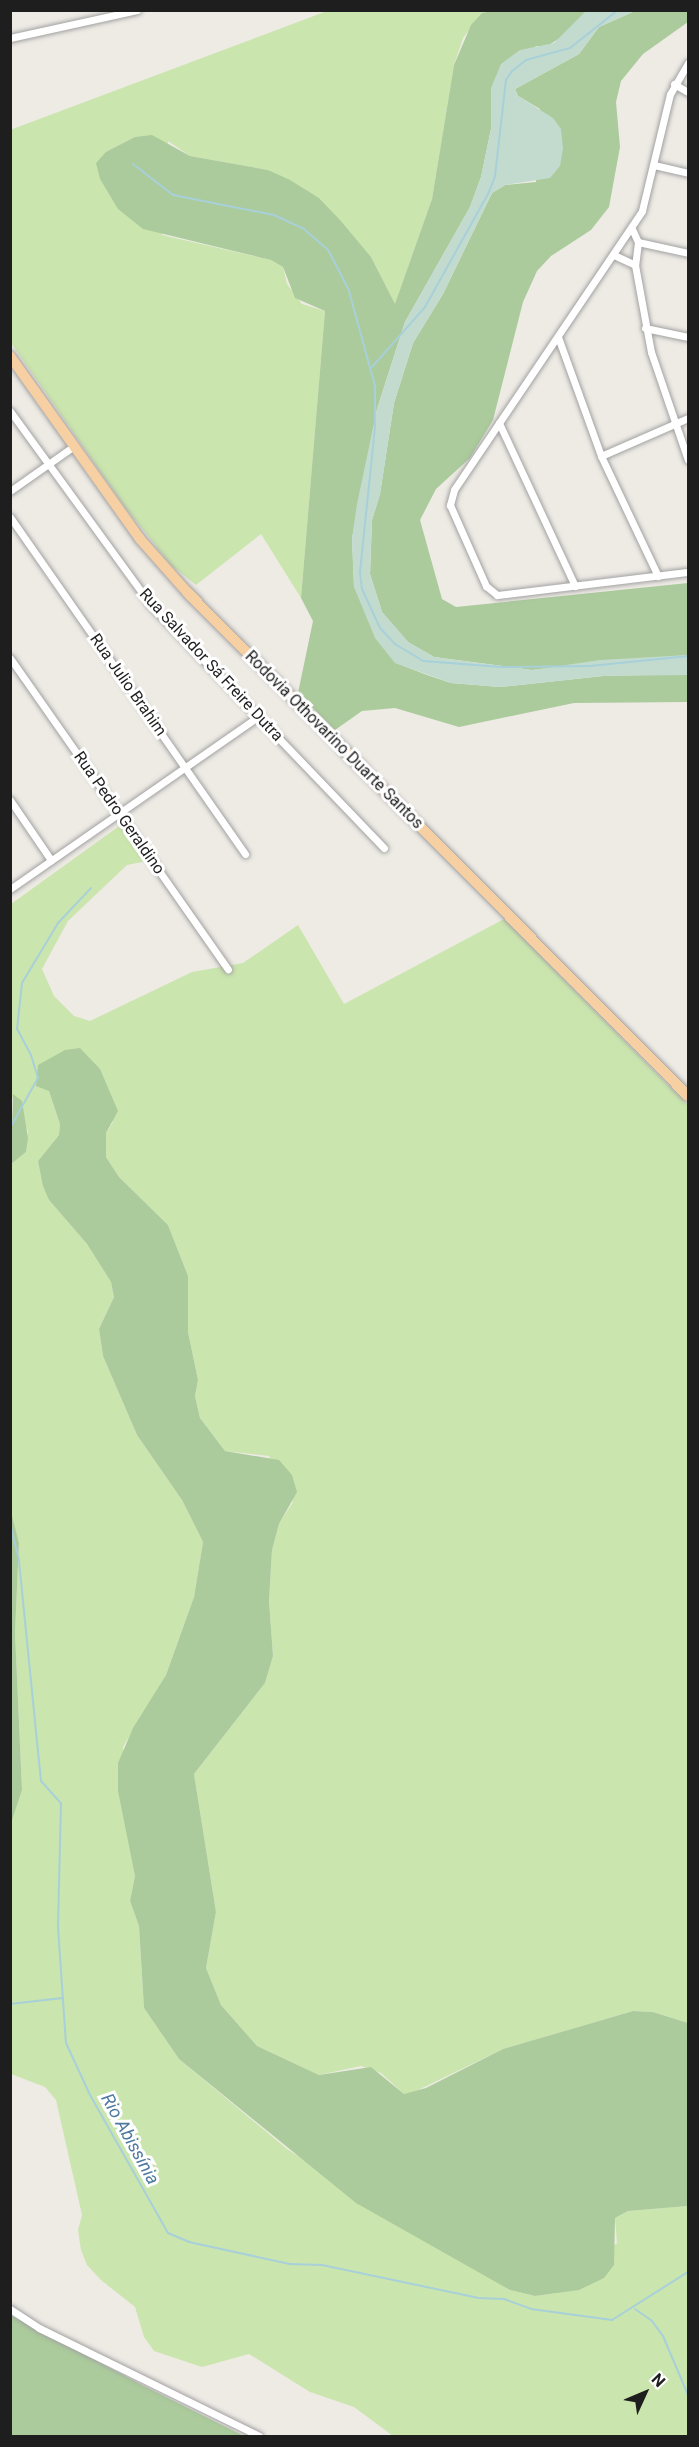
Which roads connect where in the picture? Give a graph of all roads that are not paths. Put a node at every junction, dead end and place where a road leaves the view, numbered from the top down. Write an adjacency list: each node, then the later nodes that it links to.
1 (137, 10): 2 (street)
2 (10, 38)
3 (688, 63): 4 (street)
4 (674, 84): 5 (street); 6 (street)
5 (688, 92)
6 (654, 165): 7 (street); 8 (street)
7 (688, 173)
8 (632, 229): 9 (street); 11 (street)
9 (638, 242): 10 (street); 12 (street)
10 (688, 253)
11 (615, 255): 12 (street); 14 (street)
12 (635, 265): 13 (street)
13 (645, 328): 15 (street); 20 (street)
14 (558, 337): 19 (street); 22 (street)
15 (688, 337)
16 (10, 356): 21 (main road, Rodovia Othovarino Duarte Santos)
17 (10, 411): 24 (street, Rua Salvador Sá Freire Dutra)
18 (688, 418): 20 (street)
19 (499, 423): 29 (street); 29 (street)
20 (673, 425): 22 (street); 23 (street)
21 (74, 446): 24 (street); 40 (main road, Rodovia Othovarino Duarte Santos)
22 (601, 456): 28 (street)
23 (688, 460)
24 (47, 465): 25 (street); 31 (street, Rua Salvador Sá Freire Dutra)
25 (10, 491)
26 (10, 517): 32 (street, Rua Julio Brahim)
27 (688, 572): 28 (street)
28 (658, 576): 29 (street)
29 (575, 586)
30 (10, 658): 34 (street, Rua Pedro Geraldino)
31 (259, 716): 32 (street); 35 (street, Rua Salvador Sá Freire Dutra)
32 (185, 767): 34 (street); 36 (street, Rua Julio Brahim)
33 (10, 800): 37 (street)
34 (118, 813): 37 (street); 39 (street, Rua Pedro Geraldino)
35 (384, 848)
36 (245, 854)
37 (51, 860): 38 (street)
38 (10, 889)
39 (228, 969)
40 (688, 1096)
41 (10, 2309): 42 (street)
42 (260, 2436)

